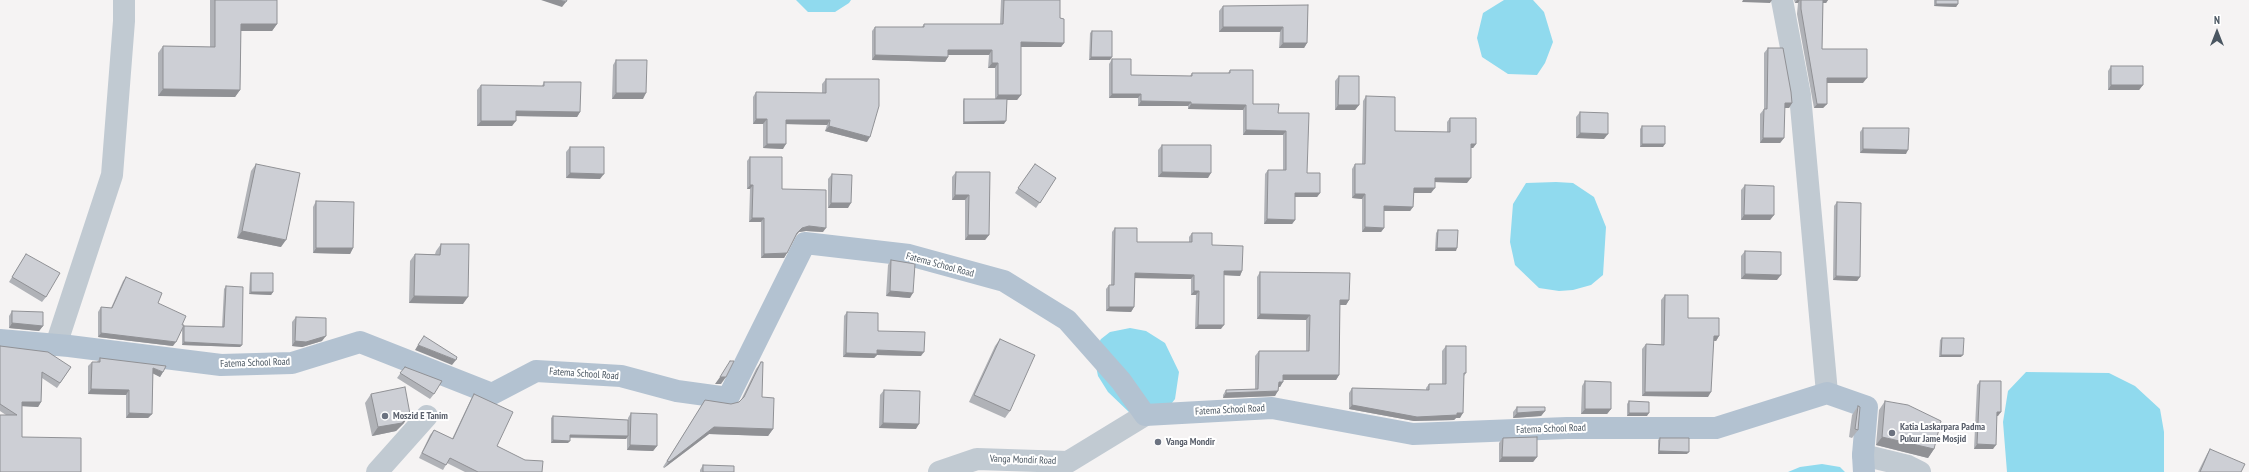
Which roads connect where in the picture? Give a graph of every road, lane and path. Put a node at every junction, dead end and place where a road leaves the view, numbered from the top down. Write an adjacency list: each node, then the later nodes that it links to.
1 (124, 0): 4 (street)
2 (1782, 0): 5 (street)
3 (0, 340): 4 (main road, Fatema School Road)
4 (56, 345): 6 (main road, Fatema School Road)
5 (1827, 393): 6 (main road, Fatema School Road); 8 (main road)
6 (1145, 415): 10 (street, Vanga Mondir Road)
7 (427, 416): 9 (street)
8 (1864, 463): 11 (street)
9 (377, 472)
10 (939, 472)
11 (1920, 472)

